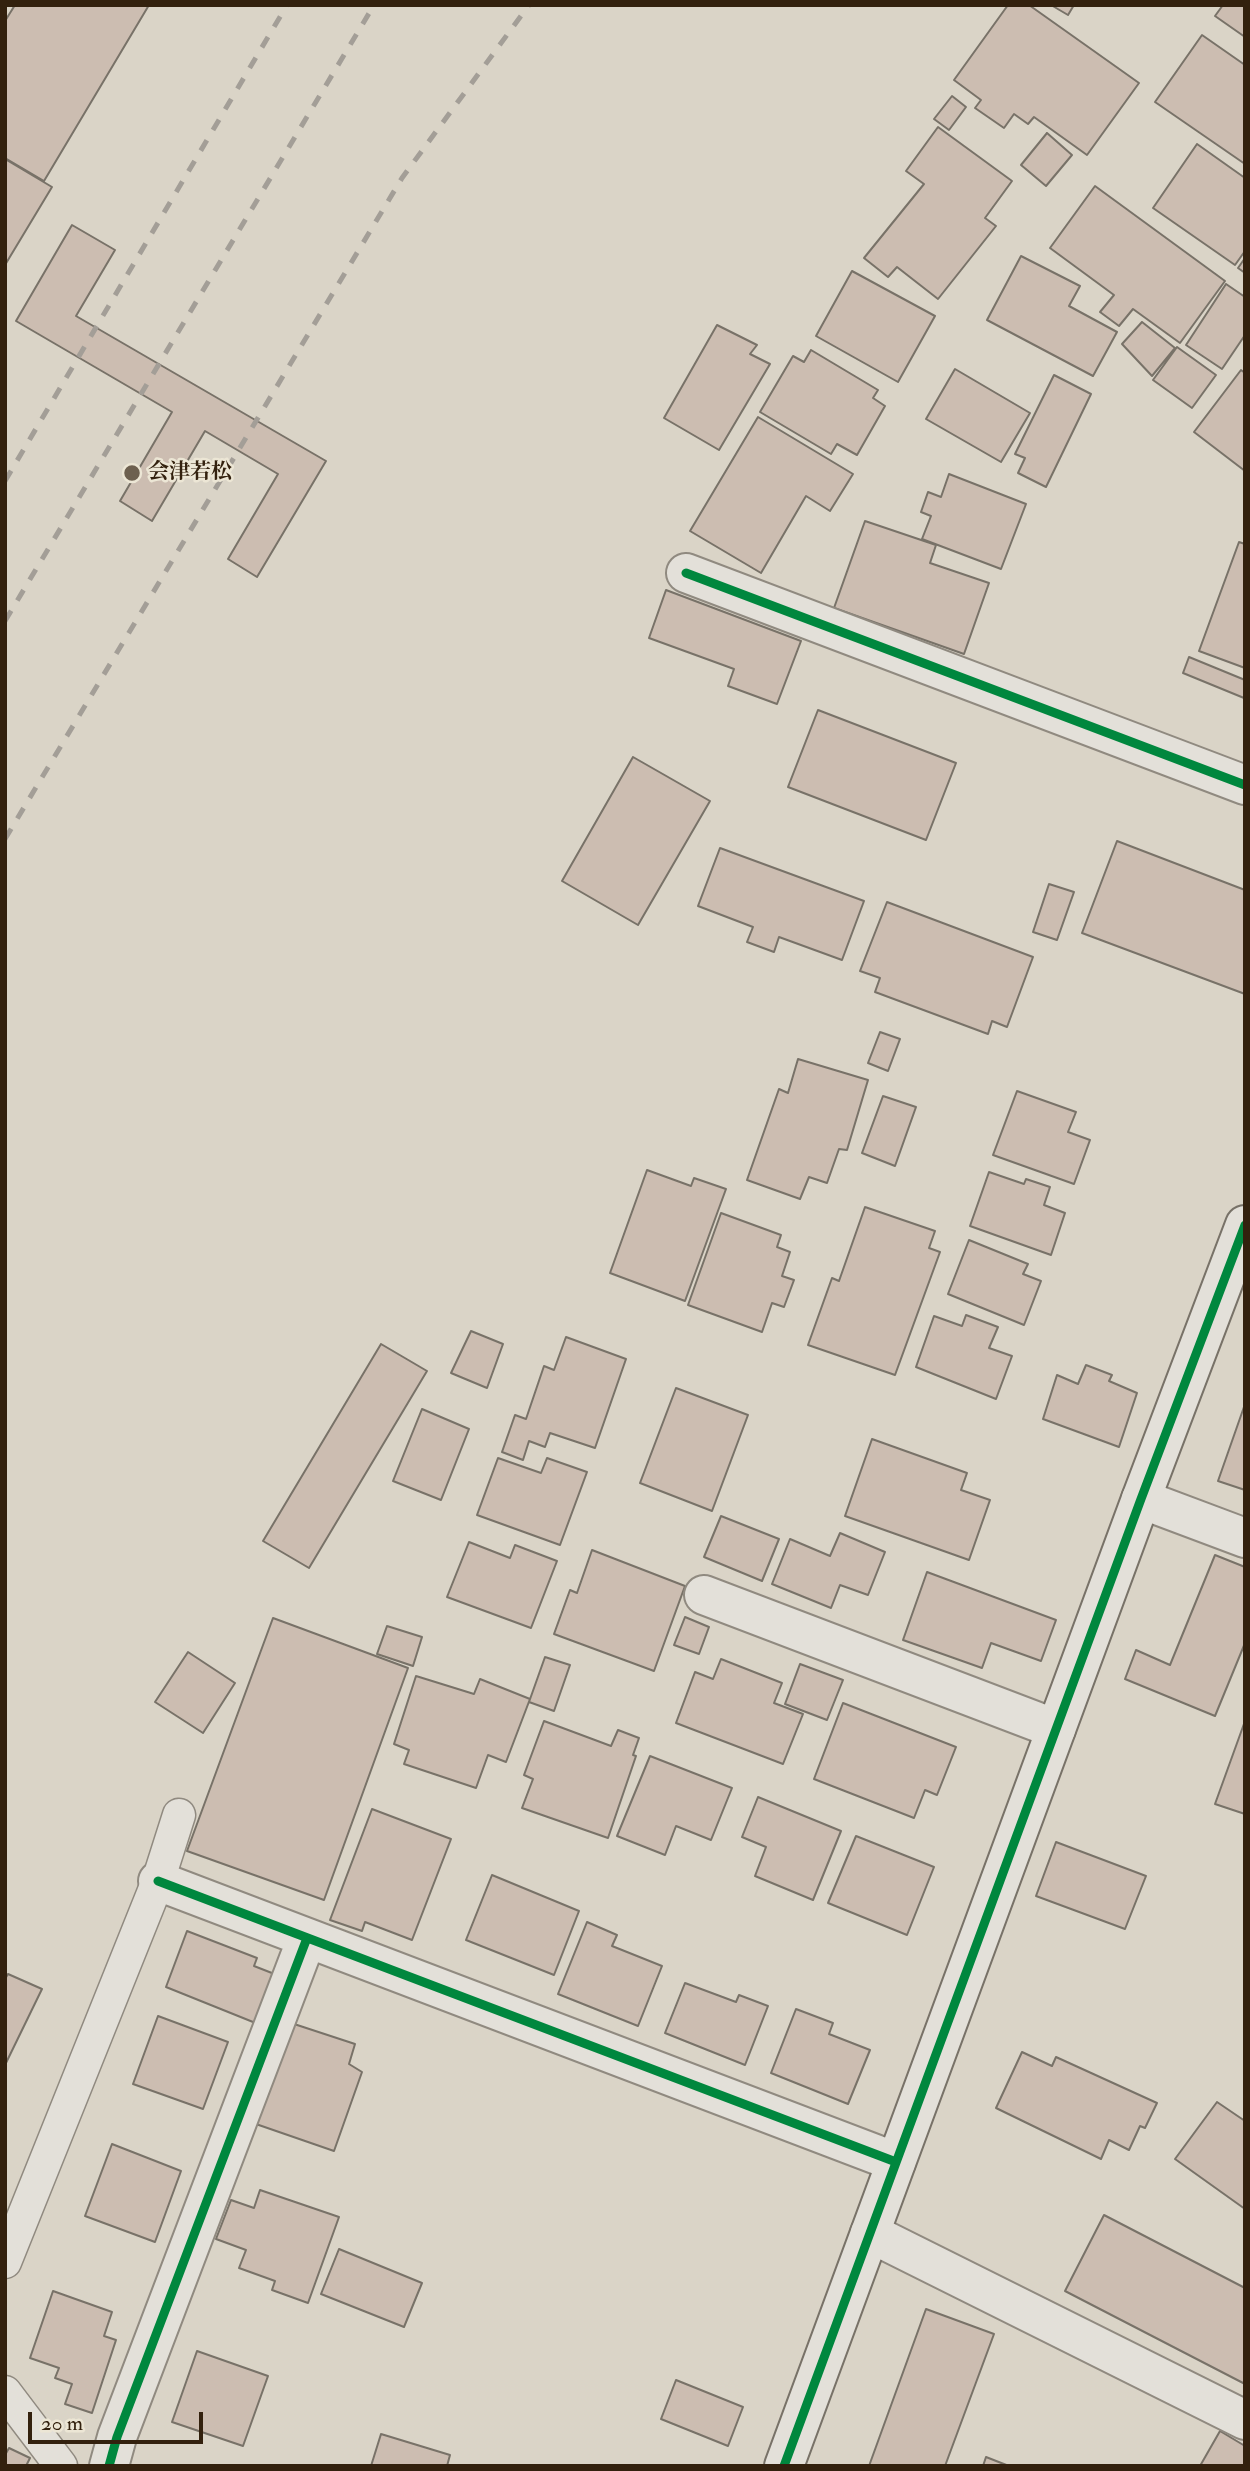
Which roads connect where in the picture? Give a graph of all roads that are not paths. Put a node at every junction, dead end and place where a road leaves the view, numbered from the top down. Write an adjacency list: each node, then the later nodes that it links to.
1 (685, 573): 2 (street)
2 (1245, 785)
3 (1245, 1225): 4 (street)
4 (1141, 1499): 5 (street); 7 (street)
5 (1245, 1538)
6 (704, 1595): 7 (street)
7 (1056, 1729): 11 (street)
8 (179, 1815): 9 (lane)
9 (158, 1881): 10 (street); 13 (lane)
10 (307, 1938): 11 (street); 17 (street)
11 (896, 2162): 12 (street)
12 (870, 2232): 15 (street); 18 (street)
13 (5, 2262)
14 (5, 2392): 16 (lane)
15 (1245, 2420)
16 (61, 2466)
17 (109, 2466)
18 (784, 2466)

